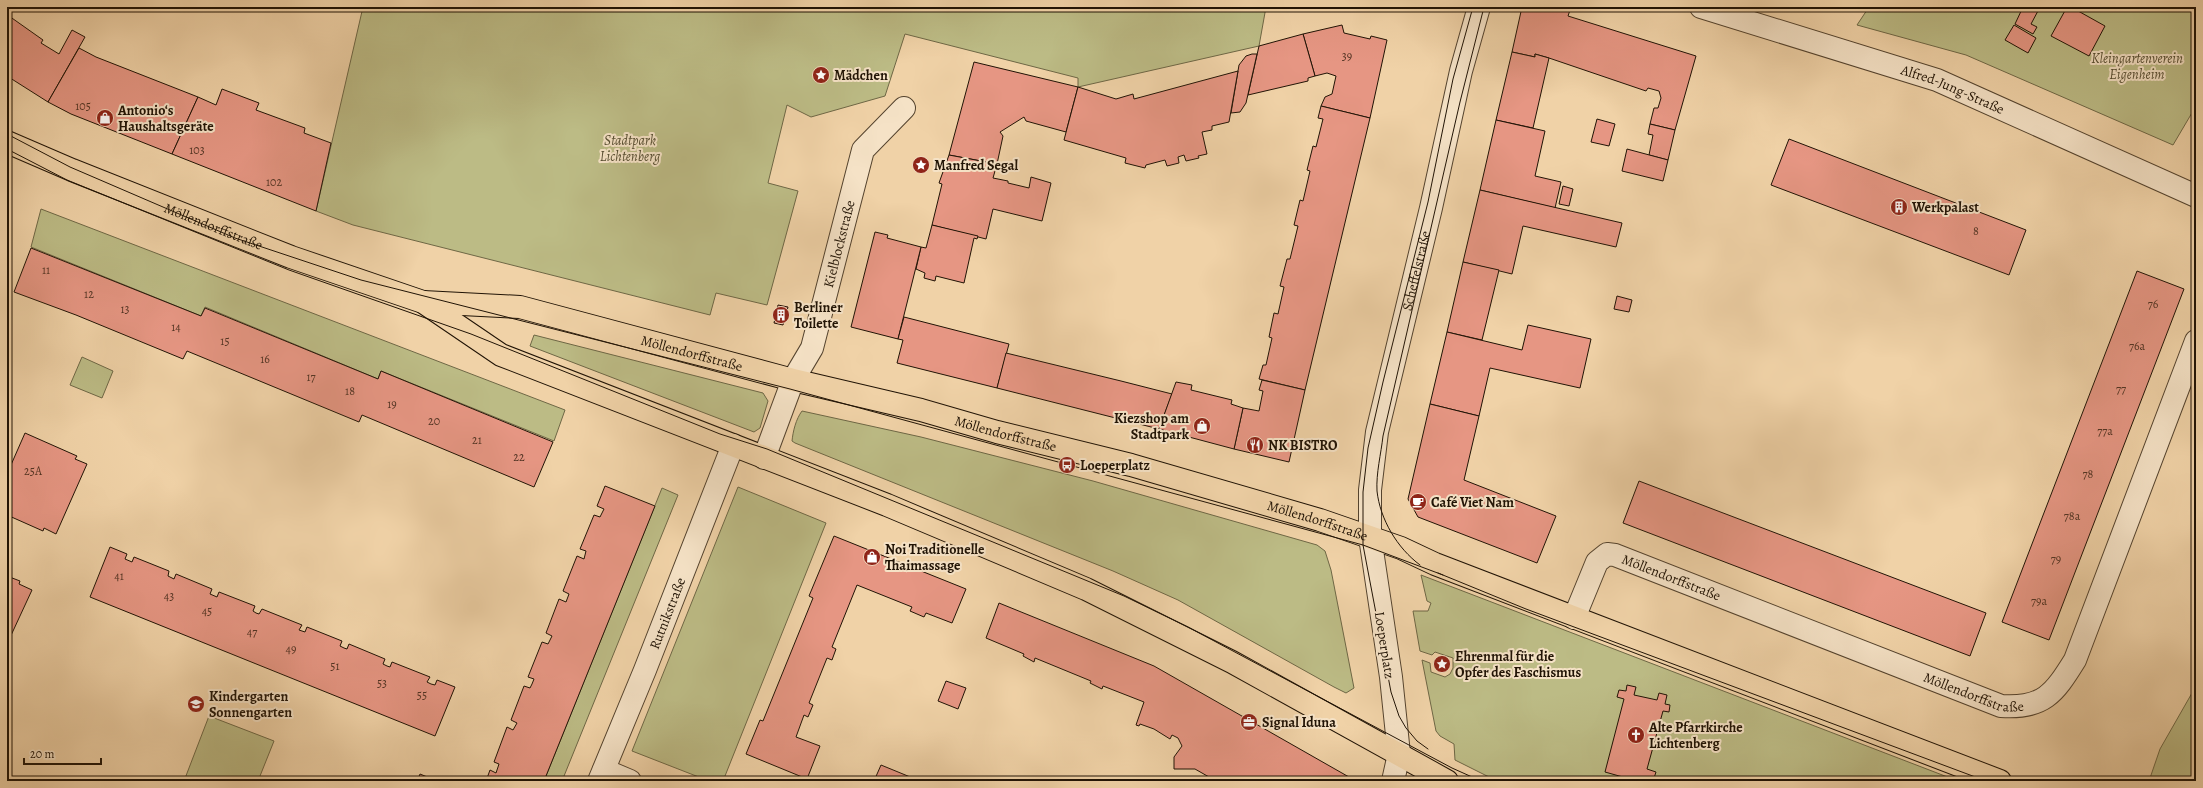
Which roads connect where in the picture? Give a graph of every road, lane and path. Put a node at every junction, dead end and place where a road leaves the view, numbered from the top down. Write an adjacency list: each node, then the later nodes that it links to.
1 (1479, 7): 11 (street, Scheffelstraße)
2 (1701, 7): 5 (street, Alfred-Jung-Straße)
3 (904, 108): 8 (street, Kielblockstraße)
4 (7, 142): 6 (main road, Möllendorffstraße)
5 (2196, 196)
6 (423, 302): 8 (main road, Möllendorffstraße); 9 (main road, Möllendorffstraße)
7 (2196, 342): 12 (street, Möllendorffstraße)
8 (793, 380): 10 (street, Kielblockstraße); 11 (main road, Möllendorffstraße)
9 (733, 445): 10 (main road, Möllendorffstraße); 14 (street, Rutnikstraße)
10 (764, 458): 13 (main road, Möllendorffstraße)
11 (1370, 536): 12 (main road, Möllendorffstraße); 13 (street, Loeperplatz)
12 (1574, 618): 18 (main road, Möllendorffstraße)
13 (1399, 754): 16 (street, Loeperplatz); 17 (main road, Möllendorffstraße)
14 (601, 776): 15 (street)
15 (630, 781)
16 (1393, 781)
17 (1447, 781)
18 (2000, 781)

